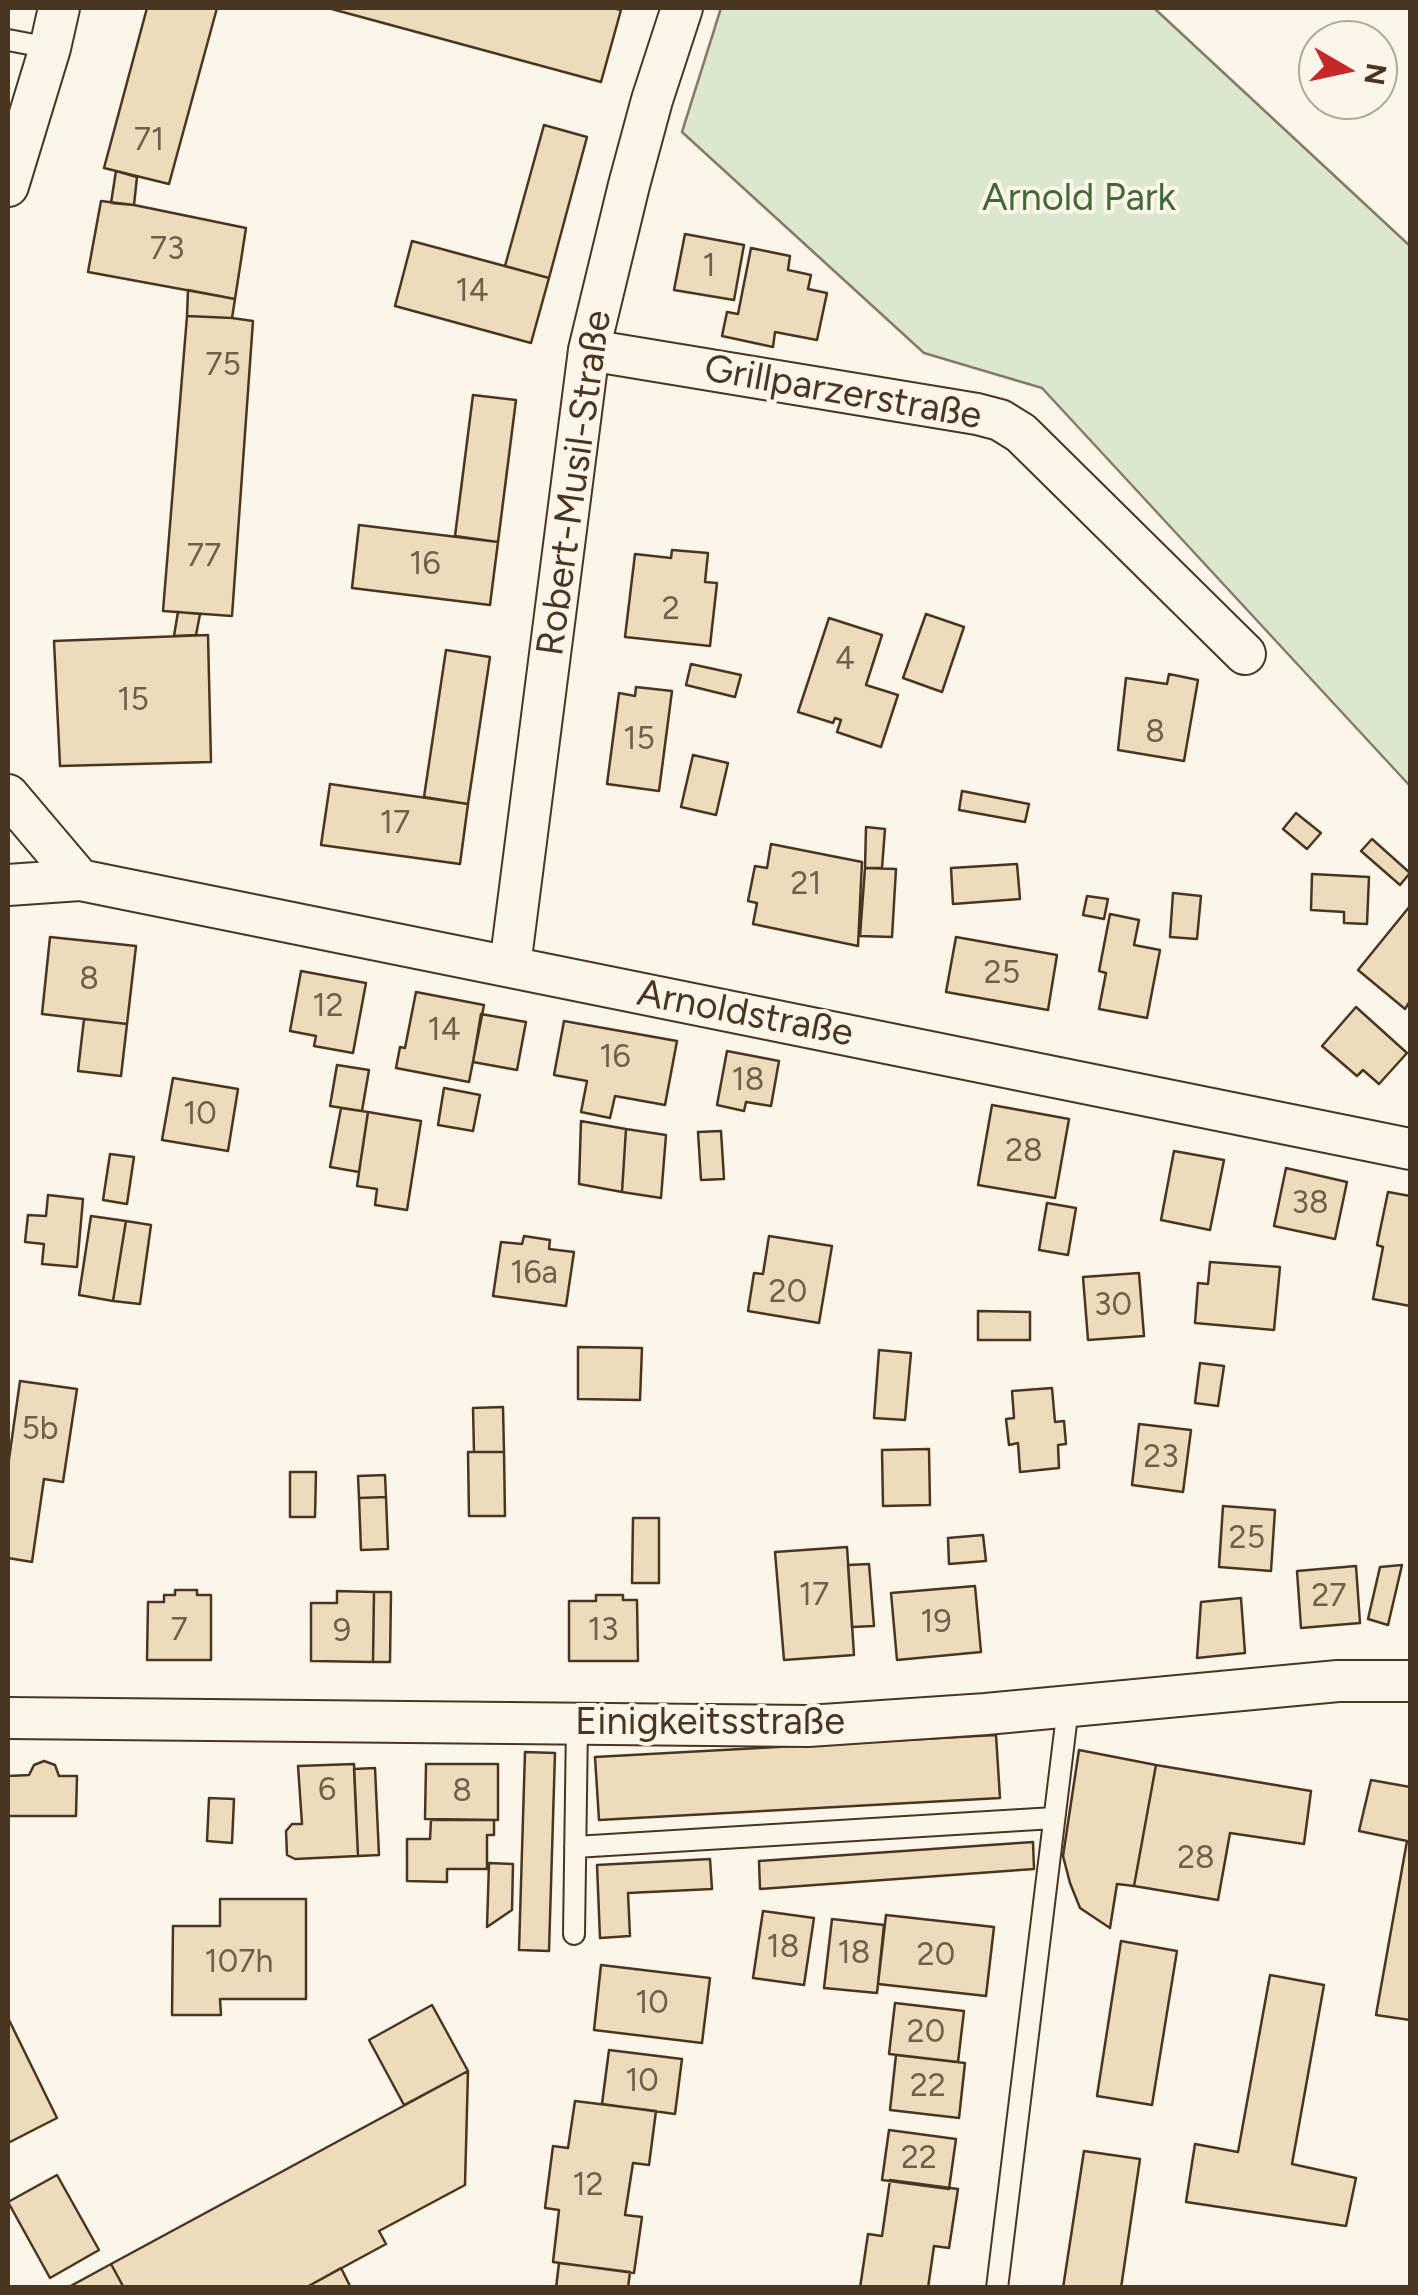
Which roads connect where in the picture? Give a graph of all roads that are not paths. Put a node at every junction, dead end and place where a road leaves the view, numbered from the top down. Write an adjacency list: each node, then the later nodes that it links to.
1 (59, 8): 4 (street)
2 (682, 8): 6 (street, Robert-Musil-Straße)
3 (8, 40): 4 (lane)
4 (50, 48): 5 (street)
5 (8, 186)
6 (589, 350): 7 (street, Grillparzerstraße); 11 (street, Robert-Musil-Straße)
7 (1245, 654)
8 (8, 795): 9 (street)
9 (80, 880): 10 (street, Arnoldstraße); 11 (street, Arnoldstraße)
10 (8, 885)
11 (510, 966): 12 (street, Arnoldstraße)
12 (1410, 1150)
13 (1410, 1681): 14 (street, Einigkeitsstraße)
14 (1068, 1706): 16 (street, Einigkeitsstraße); 17 (lane)
15 (8, 1718): 16 (street, Einigkeitsstraße)
16 (577, 1724): 18 (lane)
17 (1054, 1818): 18 (lane); 20 (lane)
18 (575, 1847): 19 (lane)
19 (574, 1934)
20 (998, 2288)

